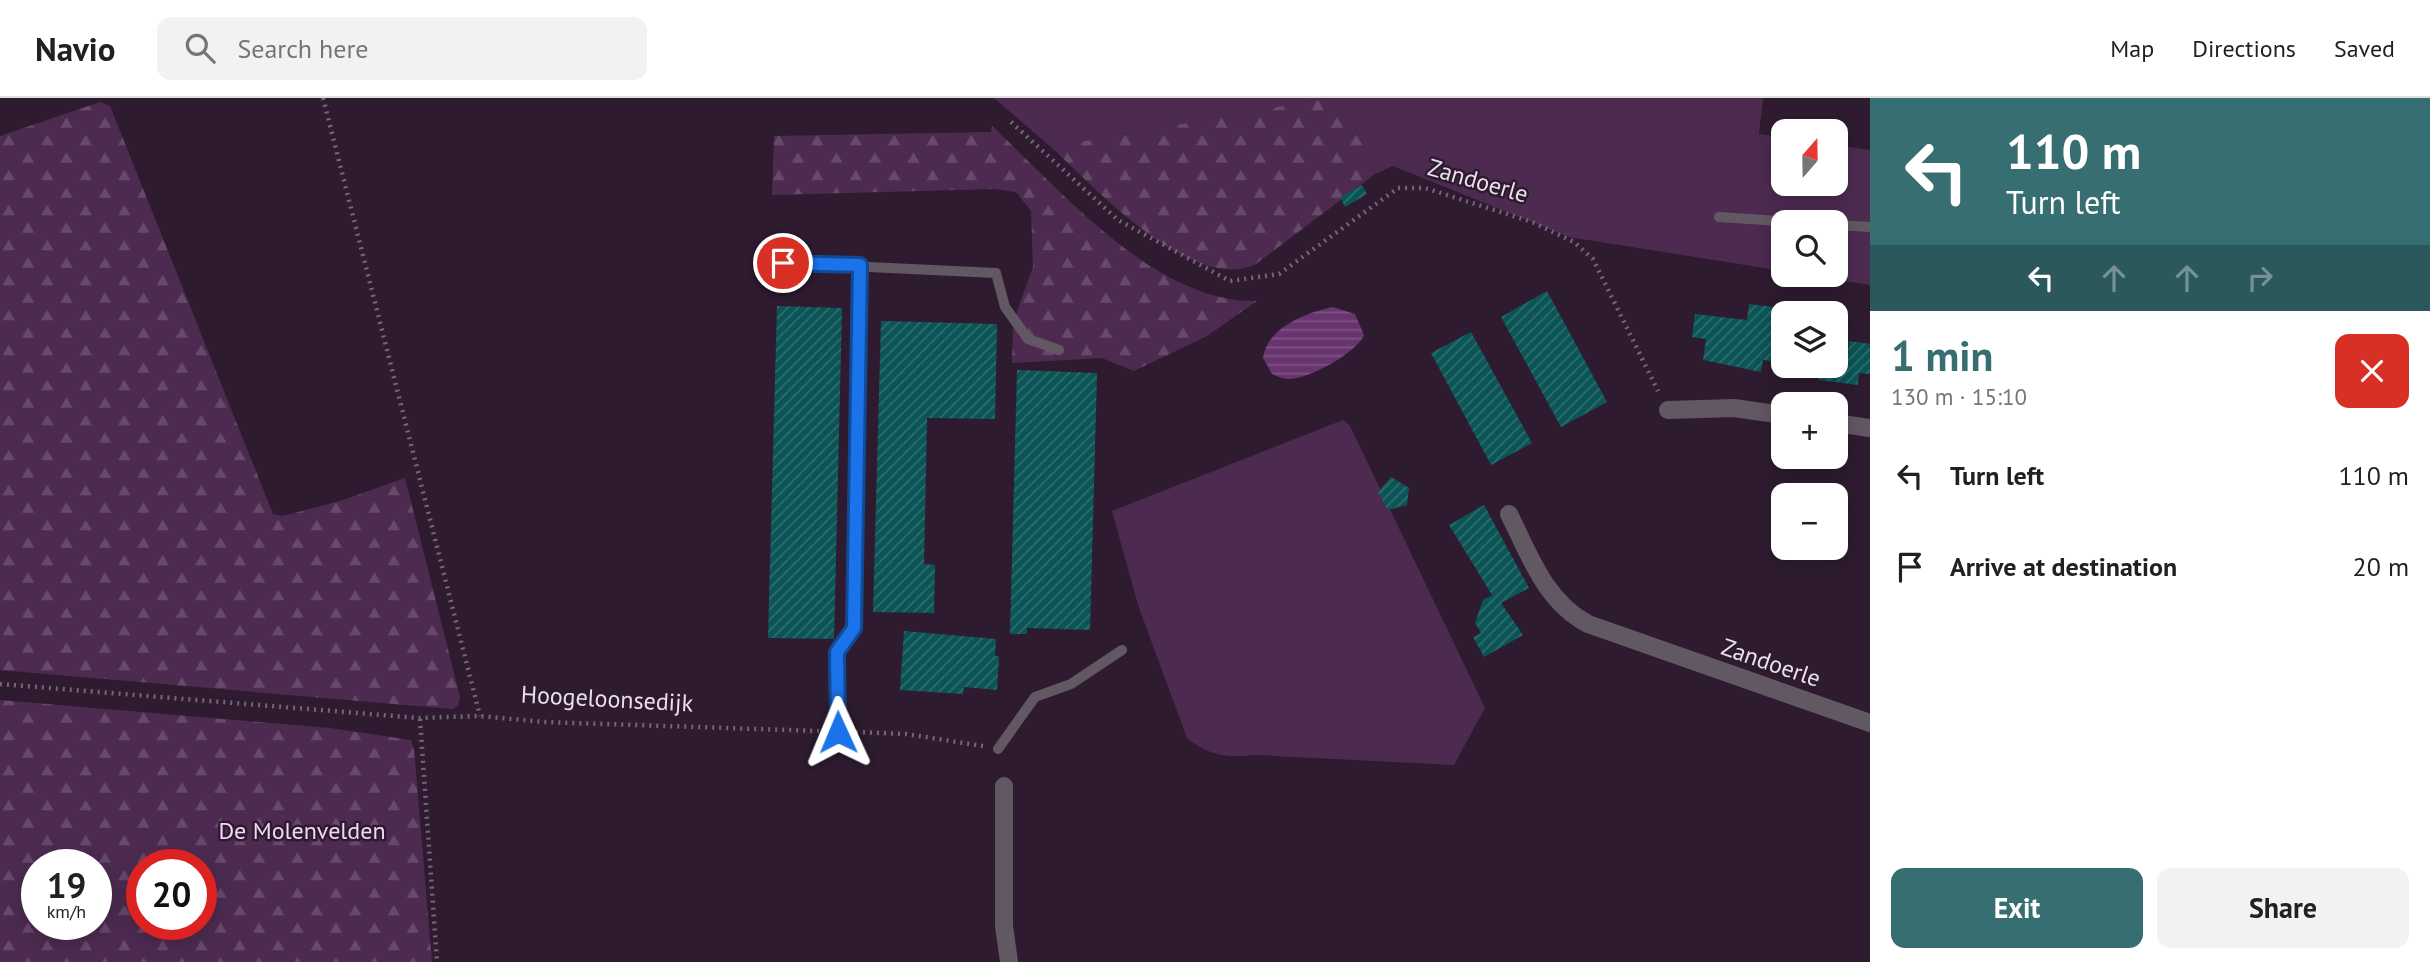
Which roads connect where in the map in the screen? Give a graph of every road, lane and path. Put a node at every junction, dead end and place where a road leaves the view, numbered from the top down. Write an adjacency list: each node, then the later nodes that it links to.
1 (323, 98): 17 (path)
2 (1011, 122): 10 (path, Zandoerle)
3 (1719, 217): 4 (lane)
4 (1771, 220)
5 (1848, 226): 6 (lane)
6 (1870, 227)
7 (783, 263): 8 (lane)
8 (860, 265): 9 (lane); 20 (lane)
9 (1059, 350)
10 (1668, 410): 11 (street)
11 (1771, 413)
12 (1848, 425): 13 (street)
13 (1870, 428)
14 (1509, 514): 19 (street, Zandoerle)
15 (1122, 650): 21 (lane)
16 (0, 684): 18 (path, Hoogeloonsedijk)
17 (480, 716): 18 (path, Hoogeloonsedijk); 20 (path, Hoogeloonsedijk)
18 (419, 718): 23 (path)
19 (1870, 723)
20 (838, 732): 21 (path, Hoogeloonsedijk)
21 (998, 749)
22 (1004, 786): 24 (street)
23 (437, 962)
24 (1009, 962)

